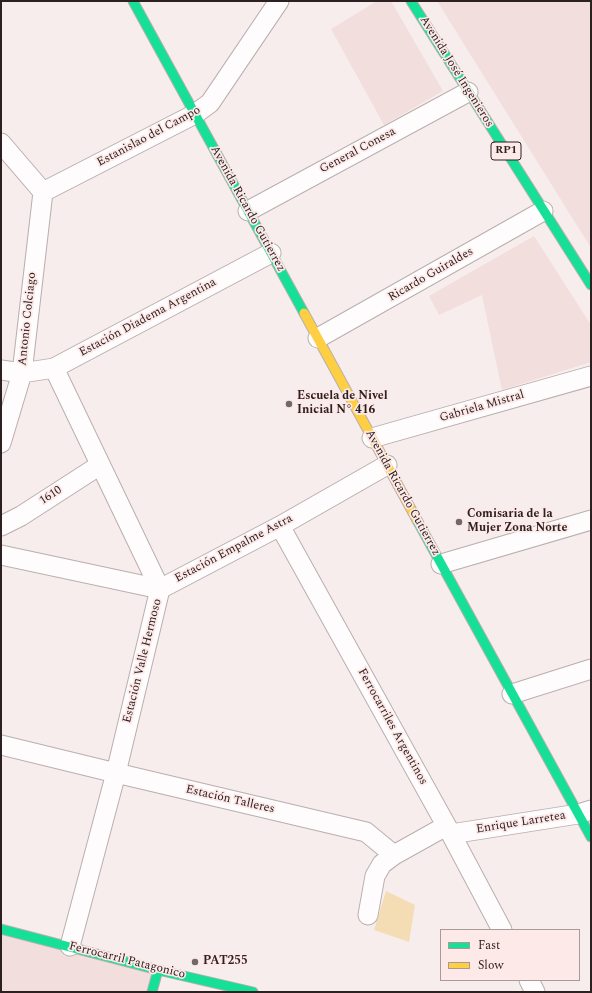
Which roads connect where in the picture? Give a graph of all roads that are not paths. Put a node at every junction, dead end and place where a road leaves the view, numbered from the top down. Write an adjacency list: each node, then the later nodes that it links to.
1 (133, 1): 5 (street, Avenida Ricardo Gutierrez)
2 (279, 1): 5 (street, Estanislao del Campo)
3 (411, 1): 4 (street, Avenida José Ingenieros / RP1)
4 (468, 92): 8 (street, General Conesa); 9 (street, Avenida José Ingenieros / RP1)
5 (195, 114): 7 (street, Estanislao del Campo); 8 (street, Avenida Ricardo Gutierrez)
6 (1, 143): 7 (street)
7 (42, 192): 15 (street, Antonio Colciago)
8 (248, 211): 10 (street, Avenida Ricardo Gutierrez)
9 (543, 211): 11 (street, Avenida José Ingenieros / RP1); 12 (street, Ricardo Guiraldes)
10 (271, 253): 12 (street, Avenida Ricardo Gutierrez); 13 (street, Estación Diadema Argentina)
11 (591, 286)
12 (318, 338): 17 (street, Avenida Ricardo Gutierrez)
13 (54, 368): 15 (street, Estación Diadema Argentina); 19 (street, Estación Valle Hermoso)
14 (1, 370): 15 (street)
15 (22, 374): 18 (street, Antonio Colciago)
16 (591, 376): 17 (street, Gabriela Mistral)
17 (372, 438): 20 (street, Avenida Ricardo Gutierrez)
18 (1, 443)
19 (100, 465): 22 (street, 1610); 26 (street, Estación Valle Hermoso)
20 (387, 465): 23 (street, Estación Empalme Astra); 25 (street, Avenida Ricardo Gutierrez)
21 (591, 520): 25 (street)
22 (1, 526)
23 (280, 526): 26 (street, Estación Empalme Astra); 32 (street, Ferrocarriles Argentinos)
24 (1, 555): 26 (street, Estación Empalme Astra)
25 (441, 564): 28 (street, Avenida Ricardo Gutierrez)
26 (160, 589): 30 (street, Estación Valle Hermoso)
27 (591, 669): 28 (street)
28 (512, 694): 31 (street, Avenida Ricardo Gutierrez)
29 (1, 745): 30 (street, Estación Talleres)
30 (116, 773): 34 (street, Estación Talleres); 38 (street, Estación Valle Hermoso)
31 (584, 812): 32 (street, Enrique Larretea); 33 (street, Avenida Ricardo Gutierrez)
32 (449, 830): 34 (street); 37 (street, Ferrocarriles Argentinos)
33 (591, 837)
34 (394, 855): 35 (street)
35 (368, 915)
36 (1, 929): 38 (street, Ferrocarril Patagonico)
37 (501, 929)
38 (70, 946): 39 (street, Ferrocarril Patagonico)
39 (158, 970): 41 (street); 42 (street, Ferrocarril Patagonico)
40 (530, 981): 43 (street)
41 (152, 992)
42 (253, 992)
43 (535, 992)

